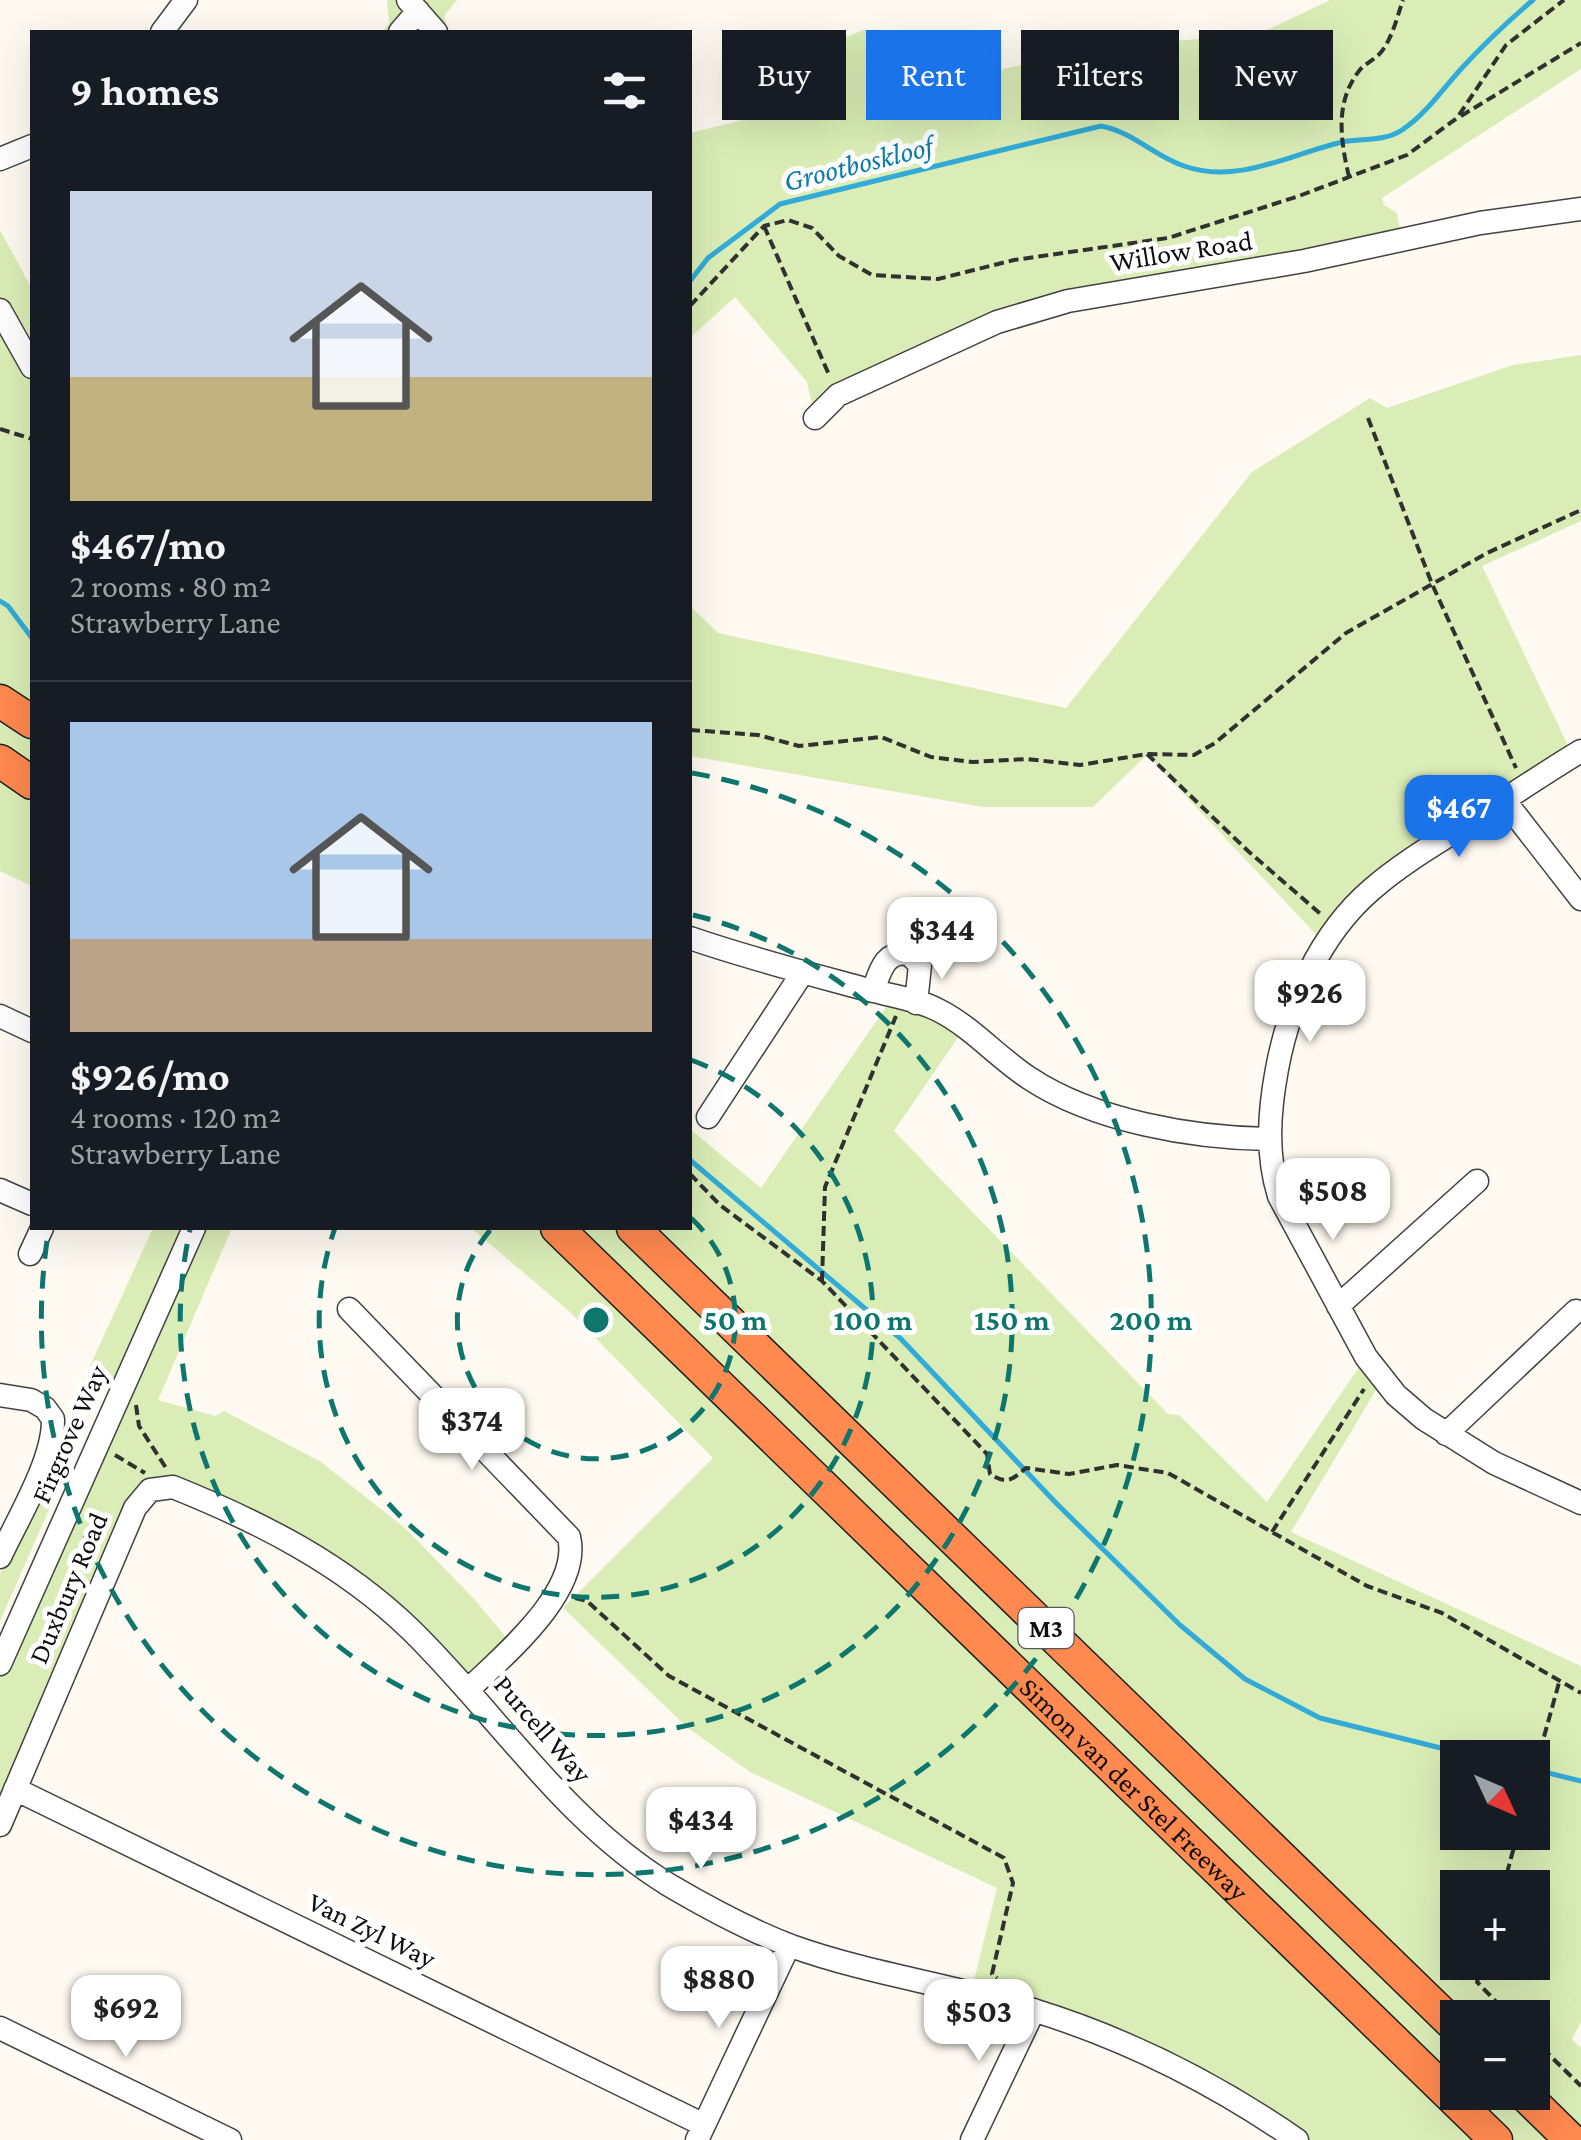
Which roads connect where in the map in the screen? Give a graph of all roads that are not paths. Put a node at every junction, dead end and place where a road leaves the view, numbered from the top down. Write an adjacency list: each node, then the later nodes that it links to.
1 (176, 4): 3 (street)
2 (412, 6): 4 (street); 5 (street)
3 (163, 30)
4 (401, 30)
5 (434, 30)
6 (30, 147): 7 (street)
7 (0, 159)
8 (1581, 209): 11 (street, Willow Road)
9 (0, 310): 10 (street)
10 (30, 363)
11 (815, 418)
12 (0, 701): 13 (highway)
13 (30, 721)
14 (1581, 751): 17 (street)
15 (0, 760): 16 (highway)
16 (30, 782)
17 (1504, 800): 18 (street); 26 (street)
18 (1581, 899)
19 (692, 939): 20 (street)
20 (803, 972): 21 (street); 25 (street)
21 (872, 991): 22 (street); 22 (street)
22 (909, 1001): 26 (street)
23 (0, 1016): 24 (street)
24 (30, 1030)
25 (708, 1117)
26 (1269, 1139): 35 (street)
27 (1477, 1181): 35 (street)
28 (0, 1190): 29 (street)
29 (30, 1203)
30 (41, 1230): 34 (street)
31 (193, 1230): 43 (street, Firgrove Way)
32 (559, 1230): 48 (highway, Simon van der Stel Freeway / M3)
33 (635, 1230): 50 (highway, Simon van der Stel Freeway / M3)
34 (30, 1254)
35 (1338, 1306): 39 (street)
36 (349, 1309): 44 (street)
37 (1576, 1311): 39 (street)
38 (0, 1396): 42 (street)
39 (1446, 1434): 41 (street)
40 (161, 1488): 44 (street, Purcell Way); 45 (street, Duxbury Road)
41 (1581, 1503)
42 (0, 1557)
43 (0, 1664)
44 (468, 1690): 47 (street, Purcell Way)
45 (15, 1790): 46 (street, Duxbury Road); 53 (street, Van Zyl Way)
46 (0, 1825)
47 (789, 1945): 49 (street, Purcell Way); 53 (street)
48 (1351, 2000): 57 (highway); 58 (highway, Simon van der Stel Freeway / M3)
49 (1034, 2010): 55 (street); 56 (street, Purcell Way)
50 (1440, 2013)
51 (0, 2028): 54 (street)
52 (1540, 2110): 59 (highway)
53 (700, 2132)
54 (230, 2140)
55 (972, 2140)
56 (1297, 2140)
57 (1472, 2140)
58 (1496, 2140)
59 (1570, 2140)

